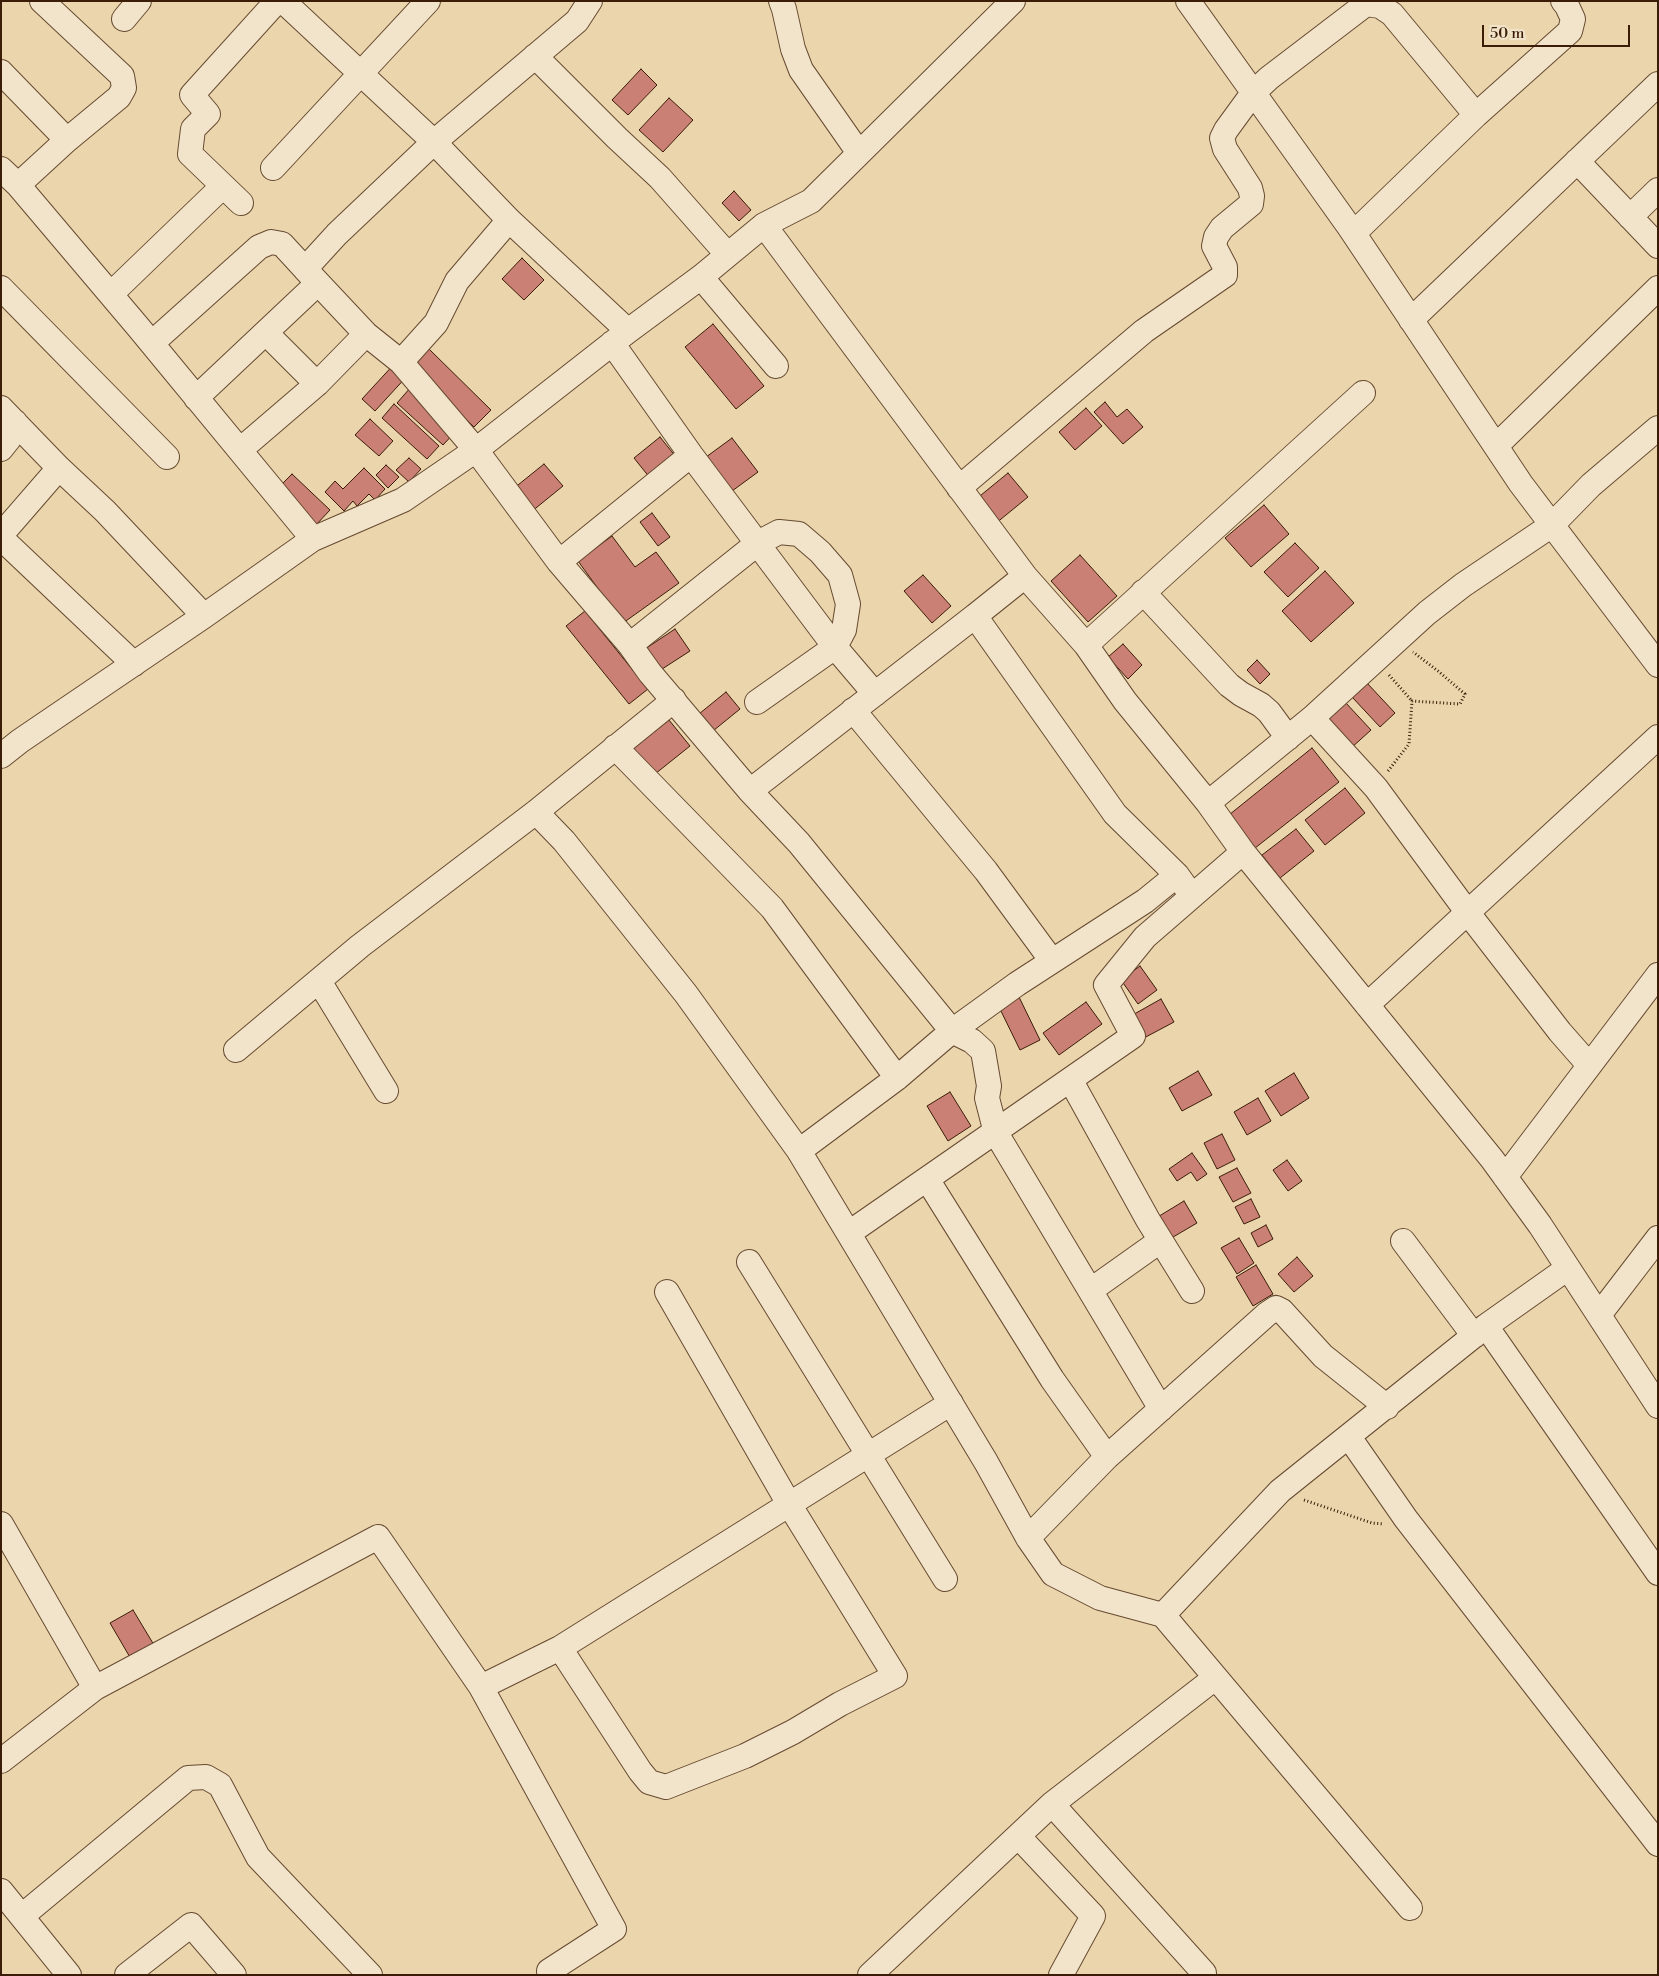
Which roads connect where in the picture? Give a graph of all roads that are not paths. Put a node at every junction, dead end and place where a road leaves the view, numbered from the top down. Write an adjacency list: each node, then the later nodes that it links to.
1 (42, 1): 16 (street)
2 (277, 1): 23 (street)
3 (283, 1): 12 (street)
4 (428, 1): 12 (street)
5 (590, 1): 10 (street)
6 (781, 1): 18 (street)
7 (1013, 1): 18 (street)
8 (1188, 1): 14 (street)
9 (1562, 1): 15 (street)
10 (535, 56): 17 (street); 31 (street)
11 (1, 72): 16 (street)
12 (360, 74): 17 (street); 20 (street)
13 (1658, 84): 19 (street)
14 (1253, 93): 15 (street); 29 (street); 56 (street)
15 (1476, 115): 29 (street)
16 (67, 140): 22 (street)
17 (434, 142): 27 (street); 32 (street)
18 (859, 153): 28 (street)
19 (1577, 162): 26 (street); 37 (street)
20 (273, 168)
21 (1, 169): 22 (street)
22 (18, 185): 36 (street)
23 (223, 186): 25 (street); 36 (street)
24 (1658, 190): 26 (street)
25 (241, 203)
26 (1630, 217): 30 (street)
27 (509, 220): 40 (street); 42 (street)
28 (764, 225): 31 (street); 56 (street)
29 (1354, 233): 37 (street)
30 (1658, 246)
31 (727, 254): 33 (street)
32 (311, 276): 38 (street); 39 (street); 41 (street)
33 (701, 277): 40 (street); 43 (street)
34 (1, 288): 54 (street)
35 (1658, 288): 49 (street)
36 (111, 294): 41 (street)
37 (1412, 320): 49 (street)
38 (266, 333): 44 (street); 46 (street)
39 (366, 334): 42 (street); 44 (street)
40 (620, 337): 52 (street); 53 (street)
41 (152, 343): 46 (street)
42 (401, 362): 52 (street)
43 (776, 366)
44 (316, 384): 51 (street)
45 (1362, 393): 63 (street)
46 (196, 398): 51 (street)
47 (8, 415): 50 (street); 55 (street)
48 (1658, 428): 57 (street)
49 (1496, 446): 57 (street)
50 (1, 449)
51 (240, 450): 59 (street)
52 (476, 450): 59 (street); 61 (street)
53 (691, 455): 60 (street); 61 (street)
54 (167, 457)
55 (59, 468): 58 (street); 64 (street)
56 (959, 488): 62 (street)
57 (1552, 525): 69 (street); 75 (street)
58 (1, 537): 70 (street)
59 (313, 539): 64 (street)
60 (758, 543): 66 (street); 68 (street); 68 (street)
61 (559, 562): 66 (street)
62 (1025, 576): 65 (street); 67 (street)
63 (1143, 592): 67 (street); 77 (street)
64 (204, 616): 70 (street)
65 (975, 616): 71 (street); 84 (street)
66 (630, 645): 72 (street)
67 (1086, 646): 81 (street)
68 (835, 647): 71 (street); 73 (street)
69 (1654, 652)
70 (134, 664): 79 (street)
71 (875, 694): 74 (street)
72 (674, 700): 78 (street); 80 (street)
73 (757, 702)
74 (853, 710): 80 (street); 87 (street)
75 (1312, 718): 77 (street); 86 (street)
76 (1658, 737): 86 (street)
77 (1288, 738): 81 (street)
78 (615, 748): 82 (street); 94 (street)
79 (1, 756)
80 (750, 791): 91 (street)
81 (1208, 804): 83 (street)
82 (536, 812): 89 (street); 98 (street)
83 (1243, 852): 85 (street); 90 (street)
84 (1177, 875): 85 (street); 87 (street)
85 (1192, 896): 95 (street)
86 (1468, 913): 90 (street); 93 (street)
87 (1052, 961): 91 (street)
88 (1658, 975): 93 (street)
89 (318, 981): 92 (street); 96 (street)
90 (1368, 1005): 99 (street)
91 (952, 1031): 94 (street); 97 (street)
92 (236, 1050)
93 (1589, 1066): 99 (street)
94 (897, 1078): 98 (street)
95 (1071, 1081): 97 (street); 103 (street)
96 (386, 1092)
97 (996, 1132): 100 (street); 107 (street)
98 (799, 1151): 101 (street)
99 (1505, 1177): 106 (street)
100 (927, 1179): 101 (street); 118 (street)
101 (849, 1233): 112 (street)
102 (1658, 1238): 110 (street)
103 (1160, 1241): 107 (street); 108 (street)
104 (1403, 1241): 111 (street)
105 (748, 1262): 117 (street)
106 (1568, 1268): 110 (street); 111 (street)
107 (1091, 1290): 115 (street)
108 (1192, 1291)
109 (667, 1292): 119 (street)
110 (1599, 1315): 113 (street)
111 (1480, 1331): 114 (street); 122 (street)
112 (951, 1403): 117 (street); 121 (street)
113 (1658, 1406)
114 (1387, 1407): 115 (street); 116 (street)
115 (1161, 1409): 118 (street)
116 (1348, 1437): 124 (street); 132 (street)
117 (867, 1455): 119 (street); 123 (street)
118 (1107, 1457): 121 (street)
119 (789, 1504): 125 (street); 125 (street)
120 (1, 1524): 128 (street)
121 (1028, 1538): 124 (street)
122 (1658, 1572)
123 (945, 1579)
124 (1163, 1616): 126 (street)
125 (560, 1648): 127 (street)
126 (1216, 1678): 130 (street); 134 (street)
127 (481, 1687): 128 (street); 136 (street)
128 (95, 1688): 129 (street)
129 (1, 1761)
130 (1052, 1804): 131 (street); 137 (street)
131 (1018, 1836): 142 (street); 143 (street)
132 (1658, 1844)
133 (1, 1891): 135 (street)
134 (1410, 1908)
135 (22, 1916): 138 (street); 141 (street)
136 (548, 1971)
137 (1204, 1973)
138 (69, 1975)
139 (128, 1975): 140 (street)
140 (234, 1975)
141 (370, 1975)
142 (870, 1975)
143 (1061, 1975)

